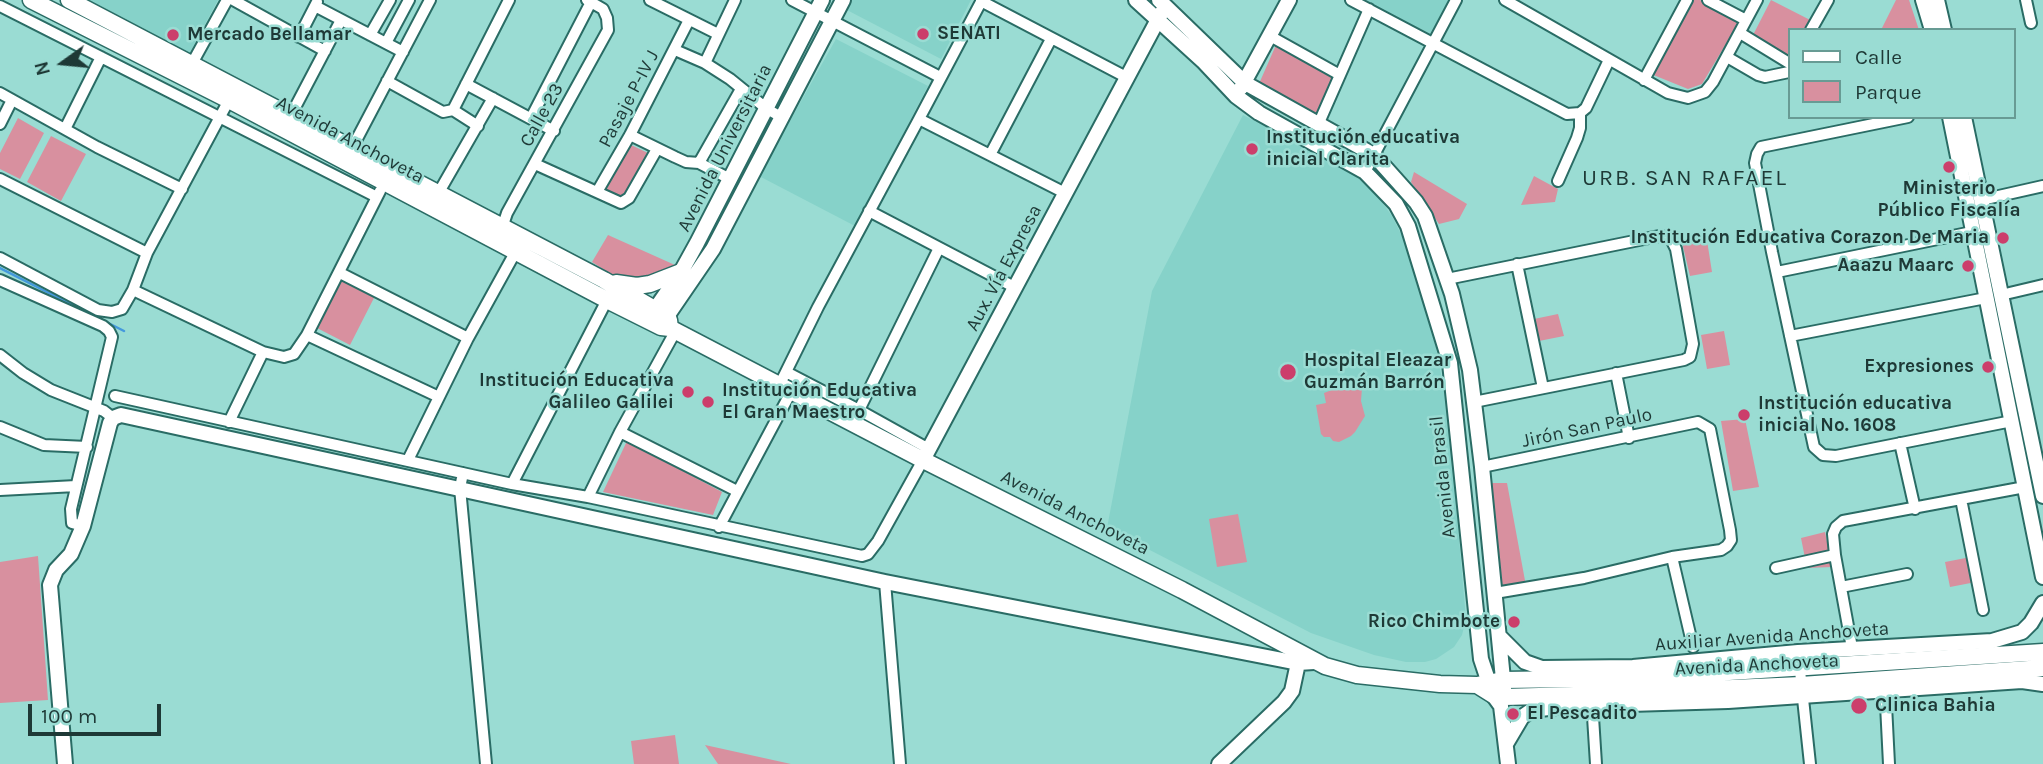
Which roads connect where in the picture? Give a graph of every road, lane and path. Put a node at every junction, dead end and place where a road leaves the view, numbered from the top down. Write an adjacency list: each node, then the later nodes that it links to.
1 (31, 0): 56 (main road, Avenida Anchoveta)
2 (69, 0): 56 (main road, Avenida Anchoveta)
3 (230, 0): 44 (street); 56 (street)
4 (390, 0): 42 (street)
5 (409, 0): 46 (street)
6 (430, 0): 50 (street)
7 (509, 0): 64 (street)
8 (650, 0): 33 (street)
9 (735, 0): 41 (street)
10 (792, 0): 29 (street)
11 (843, 0): 35 (main road)
12 (1136, 0): 31 (main road, Avenida Brasil)
13 (1289, 0): 43 (main road)
14 (1351, 0): 30 (street)
15 (1456, 0): 47 (street)
16 (1505, 0): 53 (street)
17 (1687, 0): 61 (street)
18 (1707, 0): 34 (street)
19 (1757, 0): 34 (street)
20 (1828, 0): 37 (street)
21 (1923, 0): 38 (main road)
22 (1937, 0): 39 (main road)
23 (2026, 0): 36 (street)
24 (589, 1): 76 (street); 86 (street, Calle 23)
25 (981, 1): 45 (street); 59 (street)
26 (1163, 2): 31 (main road, Aux. Vía Expresa); 63 (main road, Avenida Brasil)
27 (316, 3): 32 (street); 44 (street)
28 (0, 6): 51 (street)
29 (819, 6): 35 (street); 71 (main road, Avenida Universitaria)
30 (1369, 9): 47 (street); 58 (street)
31 (1158, 18): 60 (main road, Aux. Vía Expresa); 67 (main road, Avenida Brasil)
32 (341, 20): 42 (street); 49 (street)
33 (688, 20): 41 (street); 48 (street, Pasaje P-IV J)
34 (1746, 20): 40 (street)
35 (832, 21): 59 (street); 77 (main road)
36 (2031, 23)
37 (1812, 28)
38 (1930, 28)
39 (1944, 28)
40 (1740, 33): 52 (street); 54 (street)
41 (718, 34): 55 (street)
42 (370, 35): 46 (street)
43 (1270, 36): 58 (street); 63 (main road)
44 (299, 37): 49 (street)
45 (1051, 39): 60 (street); 91 (street)
46 (386, 43): 50 (street)
47 (1434, 43): 73 (street); 92 (street)
48 (675, 50): 55 (street); 87 (street, Pasaje P-IV J)
49 (325, 51): 75 (street)
50 (403, 52): 62 (street)
51 (101, 57): 74 (street); 85 (street)
52 (1727, 57): 57 (street); 61 (street)
53 (1609, 60): 61 (street); 73 (street)
54 (1787, 62)
55 (705, 63): 65 (street)
56 (187, 72): 70 (main road, Avenida Anchoveta); 75 (main road, Avenida Anchoveta)
57 (1787, 72)
58 (1340, 75): 83 (street)
59 (940, 77): 81 (street)
60 (1126, 77): 104 (main road, Aux. Vía Expresa)
61 (1644, 80)
62 (387, 81): 72 (street); 90 (street)
63 (1245, 83): 67 (main road); 83 (main road, Avenida Brasil)
64 (466, 84): 68 (street); 72 (street)
65 (741, 89): 71 (street); 94 (street)
66 (0, 93): 69 (street)
67 (1236, 96): 95 (main road, Avenida Brasil)
68 (493, 98): 76 (street); 84 (street)
69 (12, 100): 82 (street); 85 (street)
70 (229, 100): 74 (street); 90 (main road, Avenida Anchoveta)
71 (767, 109): 77 (street); 97 (main road, Avenida Universitaria)
72 (453, 110): 84 (street)
73 (1580, 113): 98 (street)
74 (220, 117): 100 (street); 101 (street)
75 (290, 117): 90 (main road, Avenida Anchoveta)
76 (531, 118): 86 (street)
77 (783, 118): 127 (main road)
78 (1898, 119): 117 (street)
79 (1951, 119): 89 (main road)
80 (1964, 119): 89 (main road)
81 (919, 120): 91 (street); 106 (street)
82 (0, 124)
83 (1318, 125): 92 (main road, Avenida Brasil)
84 (478, 126): 102 (street)
85 (65, 129): 100 (street)
86 (554, 131): 93 (street, Calle 23)
87 (630, 135): 88 (street); 103 (street, Pasaje P-IV J)
88 (657, 149): 94 (street); 103 (street)
89 (1963, 151): 105 (main road); 108 (main road)
90 (349, 155): 101 (main road, Avenida Anchoveta); 102 (main road, Avenida Anchoveta)
91 (990, 155): 104 (street)
92 (1374, 155): 95 (street); 109 (main road, Avenida Brasil)
93 (535, 163): 103 (street); 107 (street, Calle 23)
94 (699, 163): 97 (street)
95 (1365, 172): 110 (main road, Avenida Brasil)
96 (0, 179): 113 (street)
97 (730, 179): 116 (main road, Avenida Universitaria)
98 (1558, 181)
99 (2043, 186): 105 (street)
100 (182, 189): 113 (street)
101 (381, 190): 112 (main road, Avenida Anchoveta); 118 (street)
102 (439, 192): 107 (main road, Avenida Anchoveta)
103 (597, 192)
104 (1065, 193): 123 (main road, Aux. Vía Expresa)
105 (1981, 200): 125 (main road)
106 (869, 211): 111 (street); 136 (street)
107 (502, 228): 121 (main road, Avenida Anchoveta)
108 (1972, 232): 117 (street); 125 (main road)
109 (1433, 233): 110 (main road); 120 (main road, Avenida Brasil)
110 (1414, 242): 187 (main road, Avenida Brasil)
111 (939, 248): 123 (street); 142 (street)
112 (516, 251): 126 (main road, Avenida Anchoveta); 130 (street)
113 (147, 253): 124 (street)
114 (0, 258): 124 (street)
115 (1517, 264): 120 (street); 135 (street); 137 (street)
116 (681, 272): 121 (main road); 127 (main road, Avenida Universitaria)
117 (1777, 272): 129 (street)
118 (340, 273): 128 (street); 130 (street)
119 (0, 279): 141 (street)
120 (1447, 279): 140 (main road, Avenida Brasil)
121 (604, 280): 127 (main road, Avenida Anchoveta)
122 (2043, 285): 125 (street)
123 (1016, 288): 151 (main road, Aux. Vía Expresa)
124 (133, 290): 131 (street)
125 (1993, 297): 129 (street); 133 (main road); 134 (main road)
126 (607, 300): 127 (main road, Avenida Anchoveta); 155 (street)
127 (662, 322): 136 (main road, Avenida Anchoveta); 147 (street)
128 (307, 335): 131 (street); 139 (street)
129 (1790, 335): 149 (street)
130 (468, 338): 139 (street)
131 (263, 352): 145 (street)
132 (0, 355): 141 (street)
133 (2014, 359): 134 (main road); 160 (main road)
134 (1999, 362): 144 (main road)
135 (1616, 373): 137 (street); 148 (street)
136 (785, 383): 142 (main road, Avenida Anchoveta); 159 (street)
137 (1543, 388): 140 (street)
138 (115, 396): 145 (street)
139 (439, 397): 152 (street)
140 (1474, 401): 153 (main road, Avenida Brasil)
141 (94, 407): 143 (street); 150 (street)
142 (855, 416): 151 (main road, Avenida Anchoveta)
143 (113, 418): 154 (main road); 164 (main road)
144 (2012, 421): 149 (street); 157 (main road)
145 (229, 422): 152 (street)
146 (0, 427): 150 (street)
147 (620, 432): 159 (street); 161 (street)
148 (1629, 438): 153 (street, Jirón San Paulo); 167 (street, Jirón San Paulo)
149 (1900, 443): 163 (street)
150 (87, 447): 156 (street)
151 (926, 455): 165 (street, Aux. Vía Expresa); 181 (main road, Avenida Anchoveta)
152 (408, 460): 154 (street)
153 (1482, 467): 173 (main road, Avenida Brasil)
154 (462, 480): 155 (street); 171 (main road); 191 (street)
155 (512, 484): 161 (street)
156 (76, 486): 158 (street); 164 (street)
157 (2025, 487): 162 (street); 170 (main road)
158 (0, 490)
159 (737, 491): 165 (street)
160 (2043, 496)
161 (588, 497): 165 (street)
162 (1961, 499): 163 (street); 175 (street)
163 (1915, 509): 166 (street)
164 (83, 526): 190 (main road)
165 (719, 527)
166 (1835, 555): 168 (street); 172 (street)
167 (1672, 557): 173 (street); 177 (street)
168 (1776, 568)
169 (1907, 574): 172 (street)
170 (2043, 577)
171 (885, 582): 181 (main road); 192 (street)
172 (1841, 587): 178 (street)
173 (1495, 593): 176 (main road, Avenida Brasil)
174 (2043, 603): 178 (main road, Auxiliar Avenida Anchoveta)
175 (1983, 610)
176 (1499, 636): 179 (main road, Auxiliar Avenida Anchoveta); 187 (main road, Avenida Brasil)
177 (1693, 647)
178 (1852, 648): 179 (main road, Auxiliar Avenida Anchoveta)
179 (1798, 652): 182 (street)
180 (2043, 652): 182 (main road, Avenida Anchoveta)
181 (1306, 663): 187 (main road, Avenida Anchoveta); 193 (main road)
182 (1799, 668): 186 (street); 187 (main road, Avenida Anchoveta)
183 (2043, 668): 185 (main road, Avenida Anchoveta)
184 (2043, 684): 185 (main road)
185 (1885, 685): 186 (main road, Avenida Anchoveta); 197 (street)
186 (1801, 690): 188 (main road, Avenida Anchoveta); 196 (street)
187 (1494, 691): 188 (main road, Avenida Anchoveta); 189 (main road, Avenida Brasil)
188 (1592, 700): 189 (main road); 195 (street)
189 (1506, 744): 194 (main road, Avenida Brasil)
190 (65, 764)
191 (486, 764)
192 (900, 764)
193 (1219, 764)
194 (1508, 764)
195 (1596, 764)
196 (1810, 764)
197 (1889, 764)

